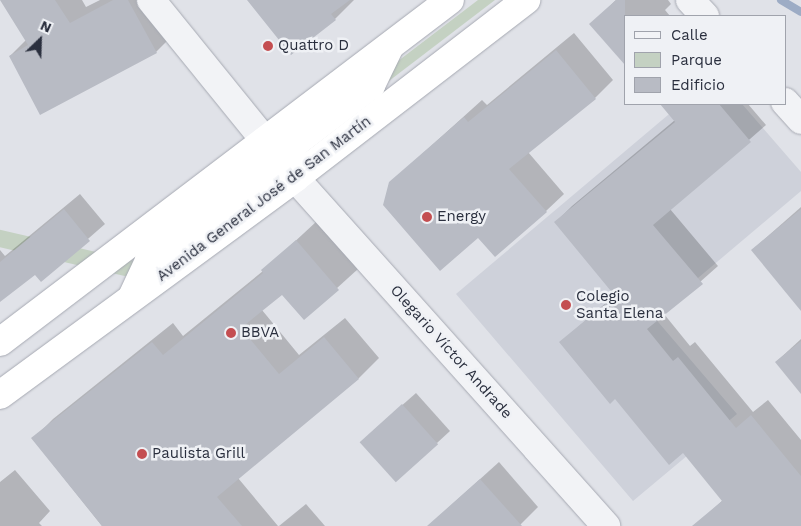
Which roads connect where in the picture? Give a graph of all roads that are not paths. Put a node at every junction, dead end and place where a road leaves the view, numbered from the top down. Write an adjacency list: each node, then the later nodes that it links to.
1 (151, 0): 9 (street)
2 (450, 0): 6 (highway)
3 (526, 0): 10 (highway, Avenida General José de San Martín)
4 (690, 0): 5 (street)
5 (704, 15)
6 (390, 46): 9 (highway); 10 (highway)
7 (786, 103): 8 (street)
8 (801, 120)
9 (265, 141): 11 (highway); 12 (highway)
10 (295, 178): 11 (highway, Avenida General José de San Martín); 14 (street, Olegario Víctor Andrade)
11 (131, 299): 13 (highway, Avenida General José de San Martín)
12 (0, 342)
13 (0, 395)
14 (606, 526)

